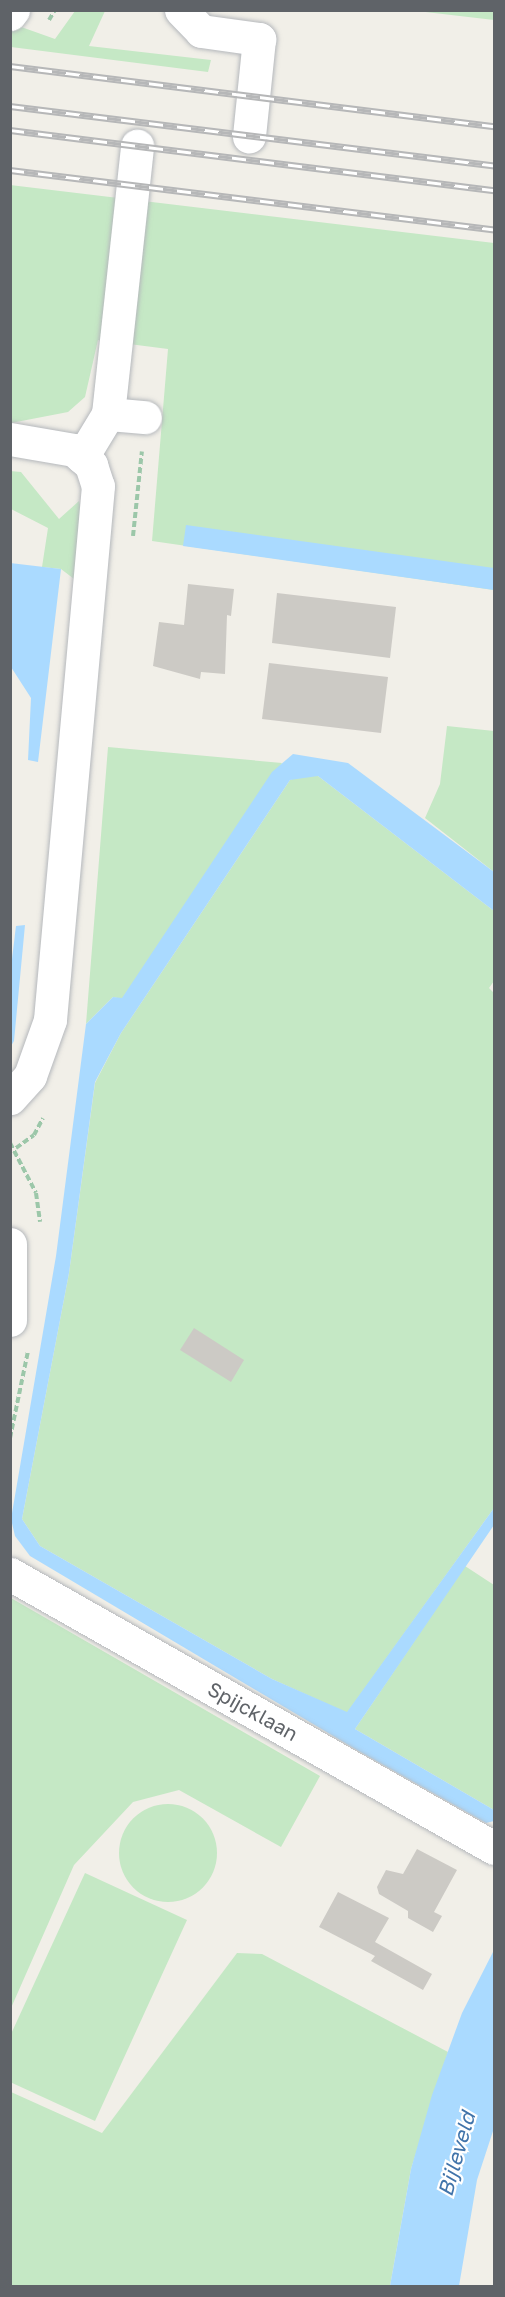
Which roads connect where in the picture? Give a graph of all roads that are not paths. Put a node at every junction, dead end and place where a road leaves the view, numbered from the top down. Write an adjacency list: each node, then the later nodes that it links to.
1 (181, 10): 2 (street)
2 (249, 136)
3 (137, 146): 4 (street)
4 (108, 414): 5 (street); 7 (street)
5 (145, 417)
6 (10, 439): 7 (street)
7 (82, 457): 8 (street)
8 (10, 1098)
9 (10, 1244): 10 (street)
10 (10, 1320)
11 (10, 1575): 12 (street, Spijcklaan)
12 (495, 1848)

